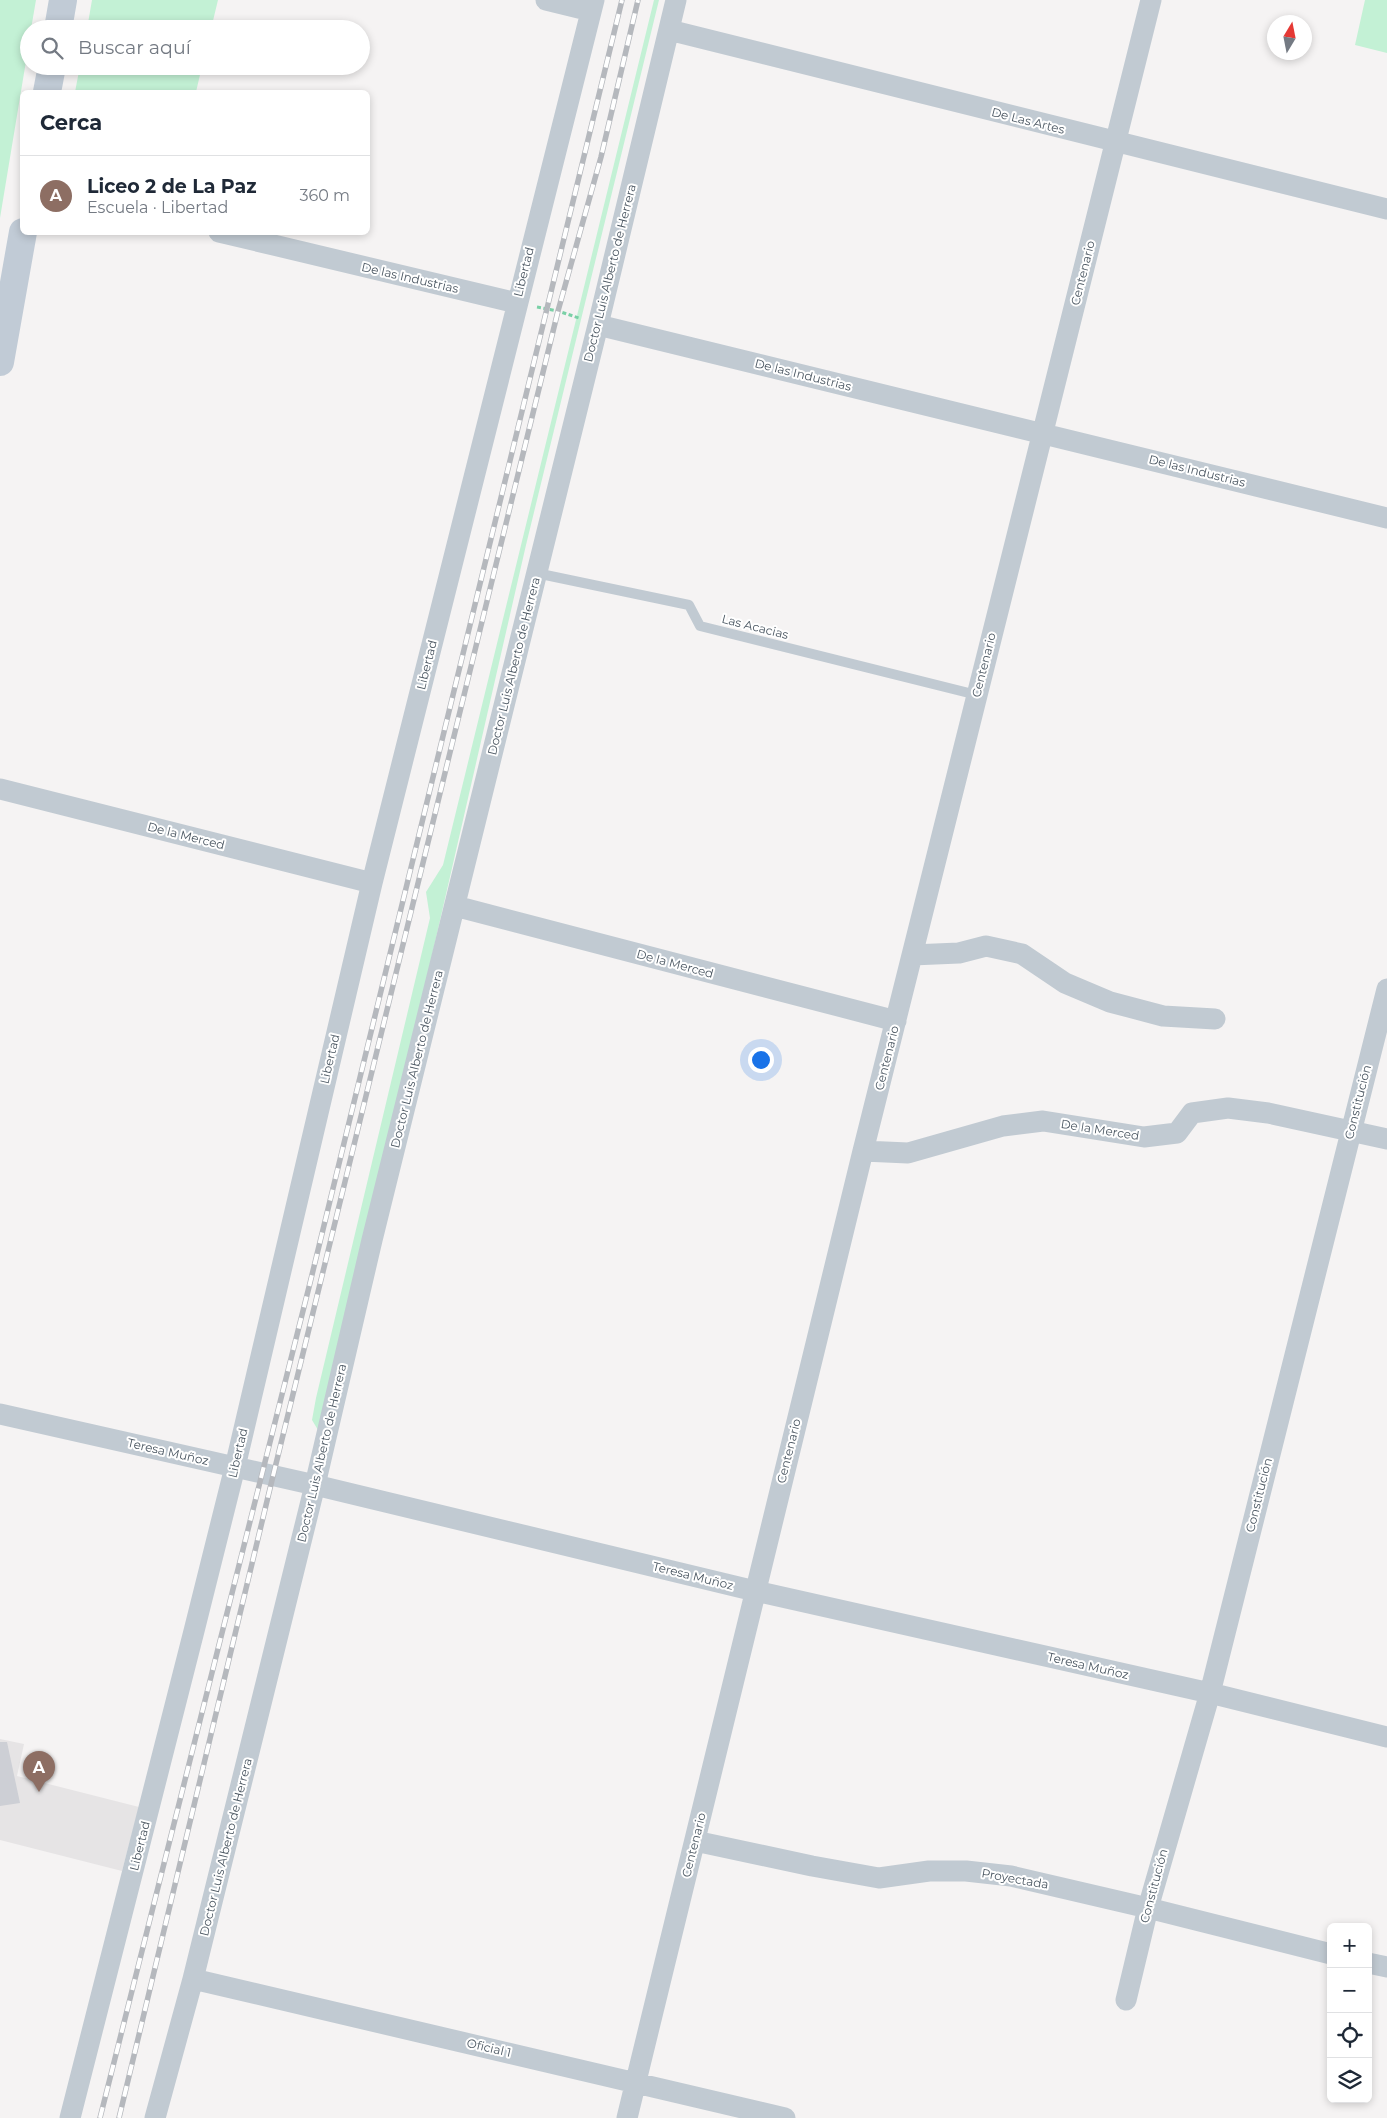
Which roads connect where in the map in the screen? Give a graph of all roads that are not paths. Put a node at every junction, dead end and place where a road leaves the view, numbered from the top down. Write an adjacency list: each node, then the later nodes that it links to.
1 (63, 0): 6 (street)
2 (546, 0): 5 (street)
3 (676, 0): 7 (street, Doctor Luis Alberto de Herrera)
4 (1151, 0): 10 (street, Centenario)
5 (593, 5): 15 (street, Libertad)
6 (60, 20)
7 (669, 30): 10 (street, De Las Artes); 16 (street, Doctor Luis Alberto de Herrera)
8 (50, 75): 9 (street)
9 (47, 90)
10 (1116, 143): 11 (street, De Las Artes); 18 (street, Centenario)
11 (1387, 209)
12 (22, 235): 14 (street)
13 (232, 235): 15 (street, De las Industrias)
14 (7, 279): 17 (street)
15 (517, 303): 23 (street, Libertad)
16 (598, 325): 18 (street, De las Industrias); 20 (street, Doctor Luis Alberto de Herrera)
17 (0, 362)
18 (1042, 432): 19 (street, De las Industrias); 21 (street, Centenario)
19 (1387, 518)
20 (536, 573): 21 (lane, Las Acacias); 24 (street, Doctor Luis Alberto de Herrera)
21 (977, 695): 25 (street, Centenario)
22 (0, 788): 23 (street, De la Merced)
23 (372, 883): 33 (street, Libertad)
24 (455, 906): 28 (street, De la Merced); 34 (street, Doctor Luis Alberto de Herrera)
25 (912, 955): 27 (street); 28 (street, Centenario)
26 (1387, 989): 29 (street, Constitución)
27 (1215, 1019)
28 (896, 1021): 31 (street, Centenario)
29 (1351, 1129): 30 (street, De la Merced); 31 (street, De la Merced); 36 (street, Constitución)
30 (1387, 1139)
31 (863, 1151): 35 (street, Centenario)
32 (0, 1414): 33 (street, Teresa Muñoz)
33 (235, 1467): 34 (street, Teresa Muñoz); 46 (street, Libertad)
34 (315, 1485): 35 (street, Teresa Muñoz); 43 (street, Doctor Luis Alberto de Herrera)
35 (755, 1591): 36 (street, Teresa Muñoz); 38 (street, Centenario)
36 (1210, 1693): 37 (street, Teresa Muñoz); 39 (street, Constitución)
37 (1387, 1737)
38 (695, 1841): 39 (street, Proyectada); 45 (street, Centenario)
39 (1148, 1908): 40 (street, Proyectada); 44 (street, Constitución)
40 (1327, 1953)
41 (1372, 1964): 42 (street)
42 (1387, 1967)
43 (193, 1979): 45 (street, Oficial 1); 47 (street, Doctor Luis Alberto de Herrera)
44 (1126, 2000)
45 (636, 2082): 48 (street, Centenario); 49 (street, Oficial 1)
46 (70, 2118)
47 (155, 2118)
48 (627, 2118)
49 (785, 2118)

